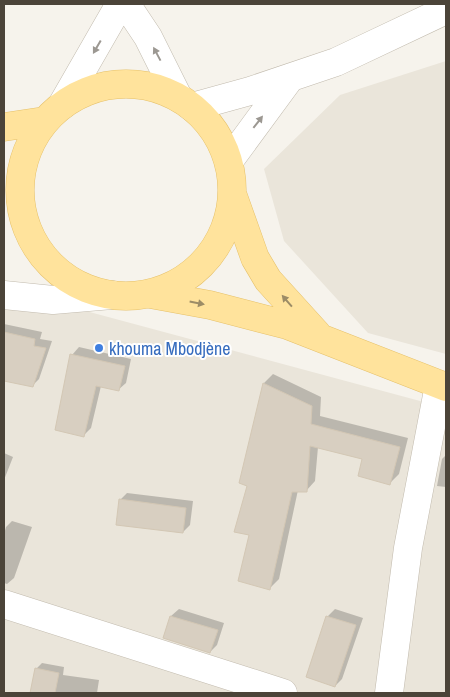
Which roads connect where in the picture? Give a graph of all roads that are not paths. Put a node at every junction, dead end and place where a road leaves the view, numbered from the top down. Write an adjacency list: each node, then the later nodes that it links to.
1 (120, 4): 6 (street, one-way to 6)
2 (126, 4): 5 (street, one-way to 2)
3 (446, 10): 4 (street)
4 (290, 78): 5 (street); 8 (street, one-way to 4)
5 (185, 102): 6 (main road); 8 (main road)
6 (53, 113): 7 (main road); 11 (main road)
7 (4, 127)
8 (229, 161): 9 (main road)
9 (232, 195): 12 (main road); 15 (main road, one-way to 9)
10 (4, 217): 11 (main road)
11 (35, 245): 14 (main road)
12 (150, 294): 14 (main road); 15 (main road, one-way to 15)
13 (4, 295): 14 (street)
14 (112, 295)
15 (319, 337): 16 (main road)
16 (443, 386): 19 (street)
17 (4, 604): 18 (street)
18 (283, 693)
19 (389, 693)

